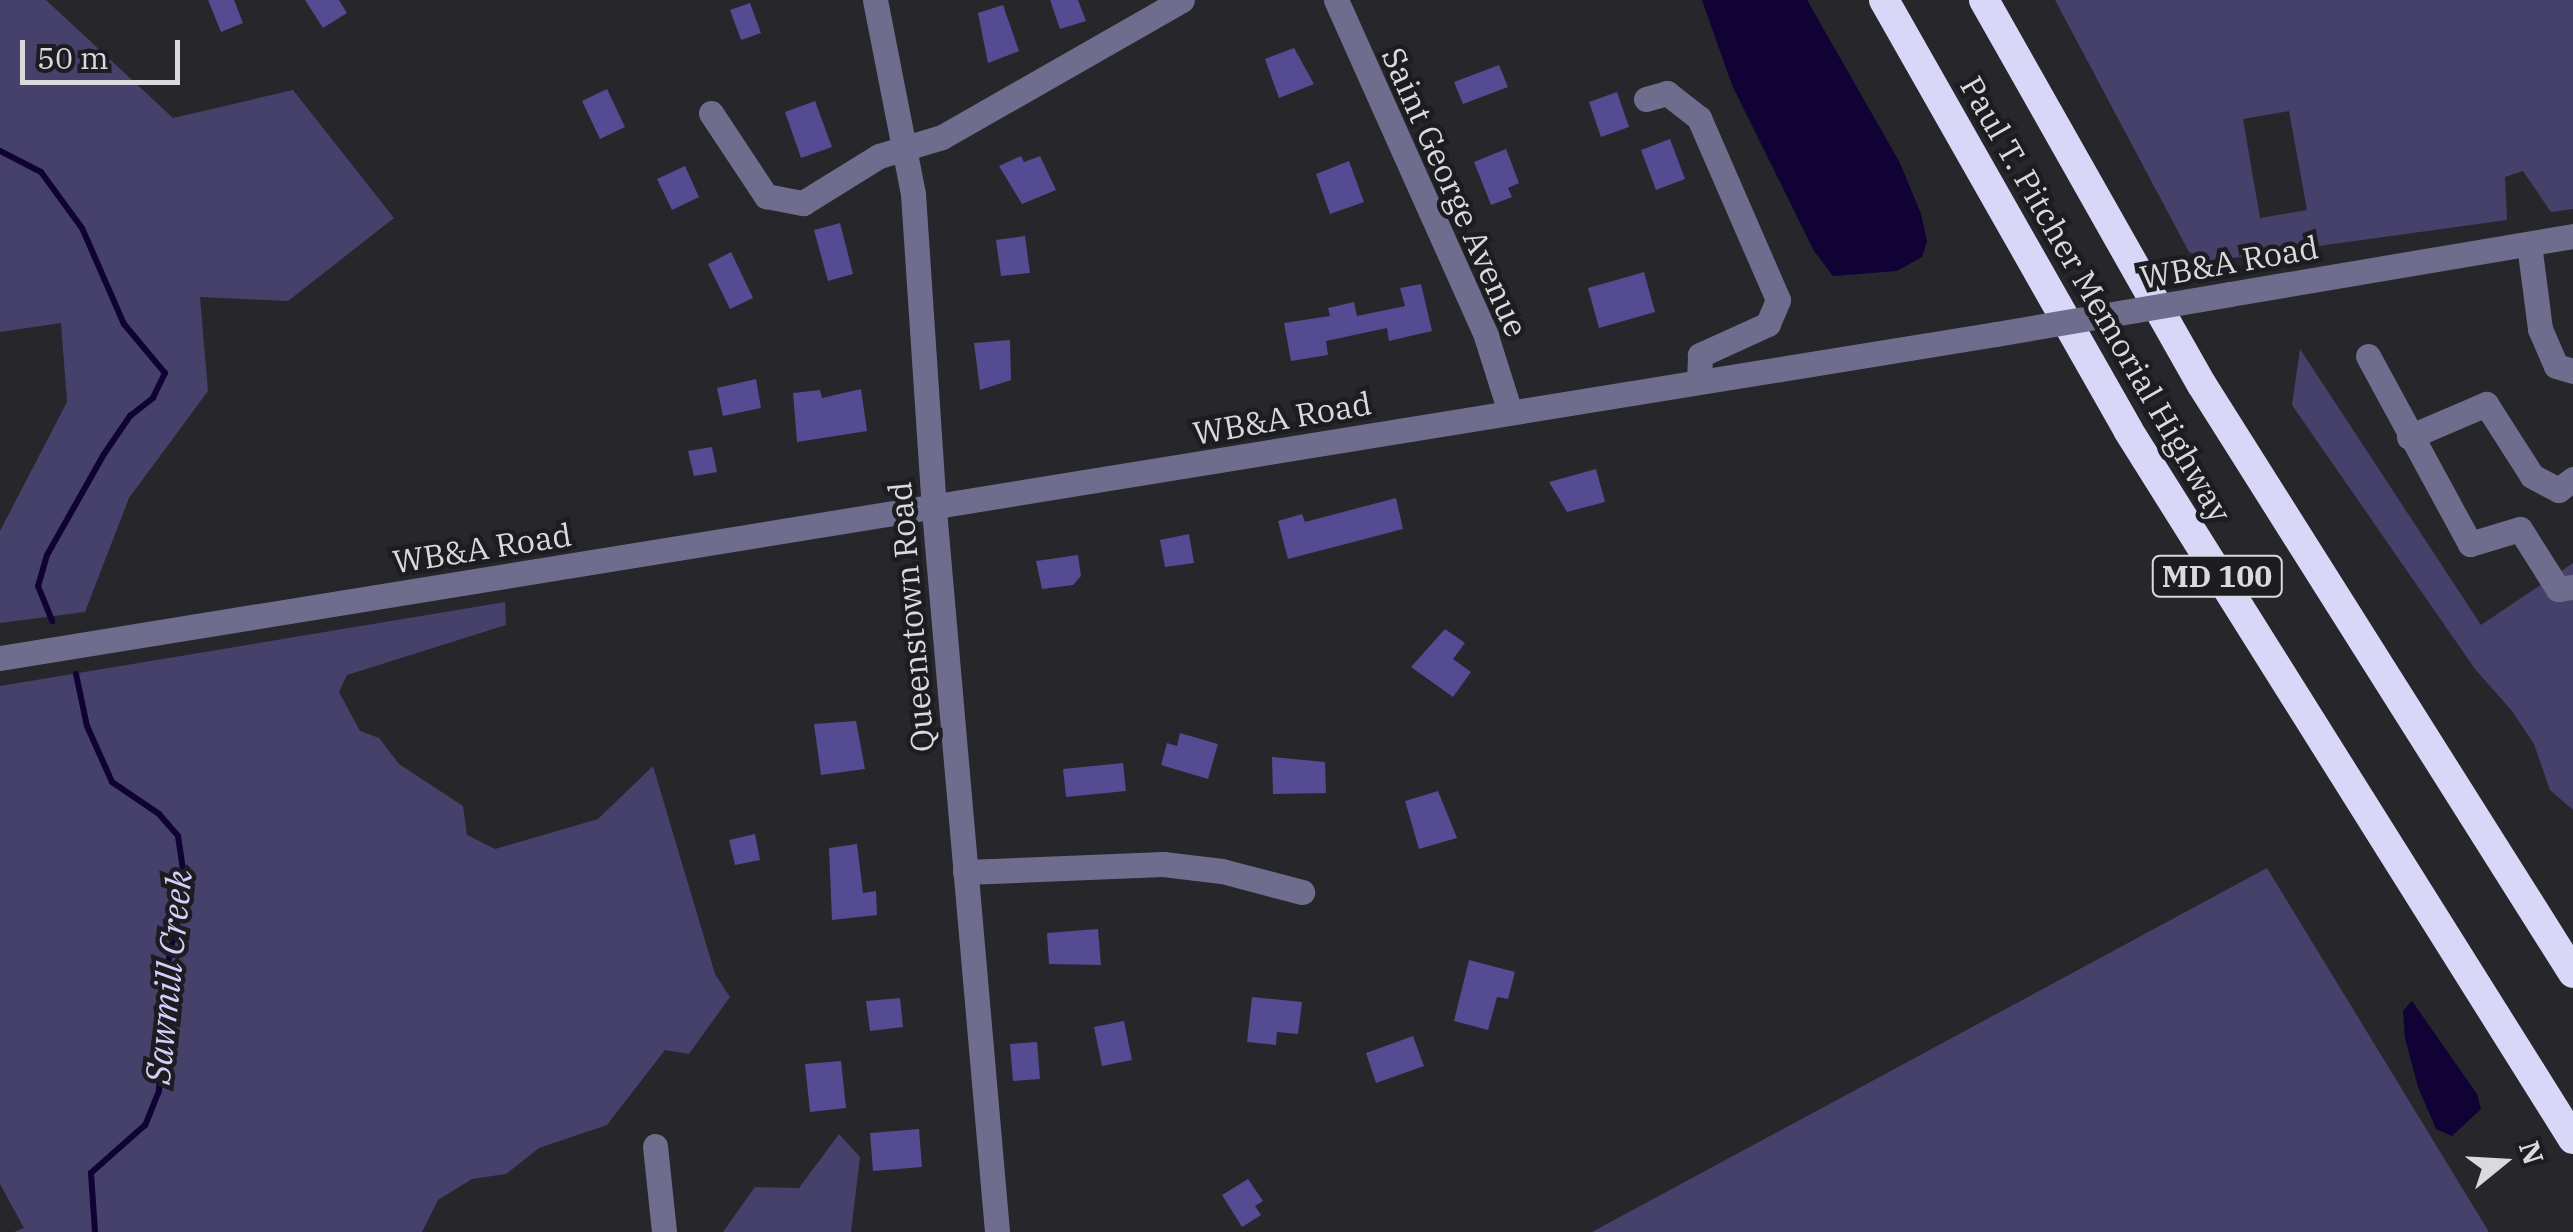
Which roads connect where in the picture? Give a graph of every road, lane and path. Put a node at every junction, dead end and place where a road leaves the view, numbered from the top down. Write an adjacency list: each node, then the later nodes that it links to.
1 (875, 0): 8 (street, Queenstown Road)
2 (1182, 0): 8 (street)
3 (1336, 0): 14 (street, Saint George Avenue)
4 (1884, 0): 23 (highway, Paul T. Pitcher Memorial Highway / MD 100)
5 (1984, 0): 22 (highway, Paul T. Pitcher Memorial Highway / MD 100)
6 (1646, 100): 13 (street)
7 (711, 113): 8 (street)
8 (908, 149): 17 (street, Queenstown Road)
9 (2573, 236): 10 (street, WB&A Road)
10 (2528, 244): 12 (street); 13 (street, WB&A Road, bridge)
11 (2368, 356): 15 (street)
12 (2573, 370)
13 (1699, 380): 14 (street, WB&A Road)
14 (1510, 412): 17 (street, WB&A Road)
15 (2409, 437): 16 (street); 18 (street)
16 (2573, 479)
17 (934, 510): 19 (street, WB&A Road); 20 (street, Queenstown Road)
18 (2573, 587)
19 (0, 658)
20 (966, 872): 21 (street); 26 (street, Queenstown Road)
21 (1302, 892)
22 (2573, 973)
23 (2573, 1138)
24 (655, 1146): 25 (street)
25 (664, 1232)
26 (997, 1232)

